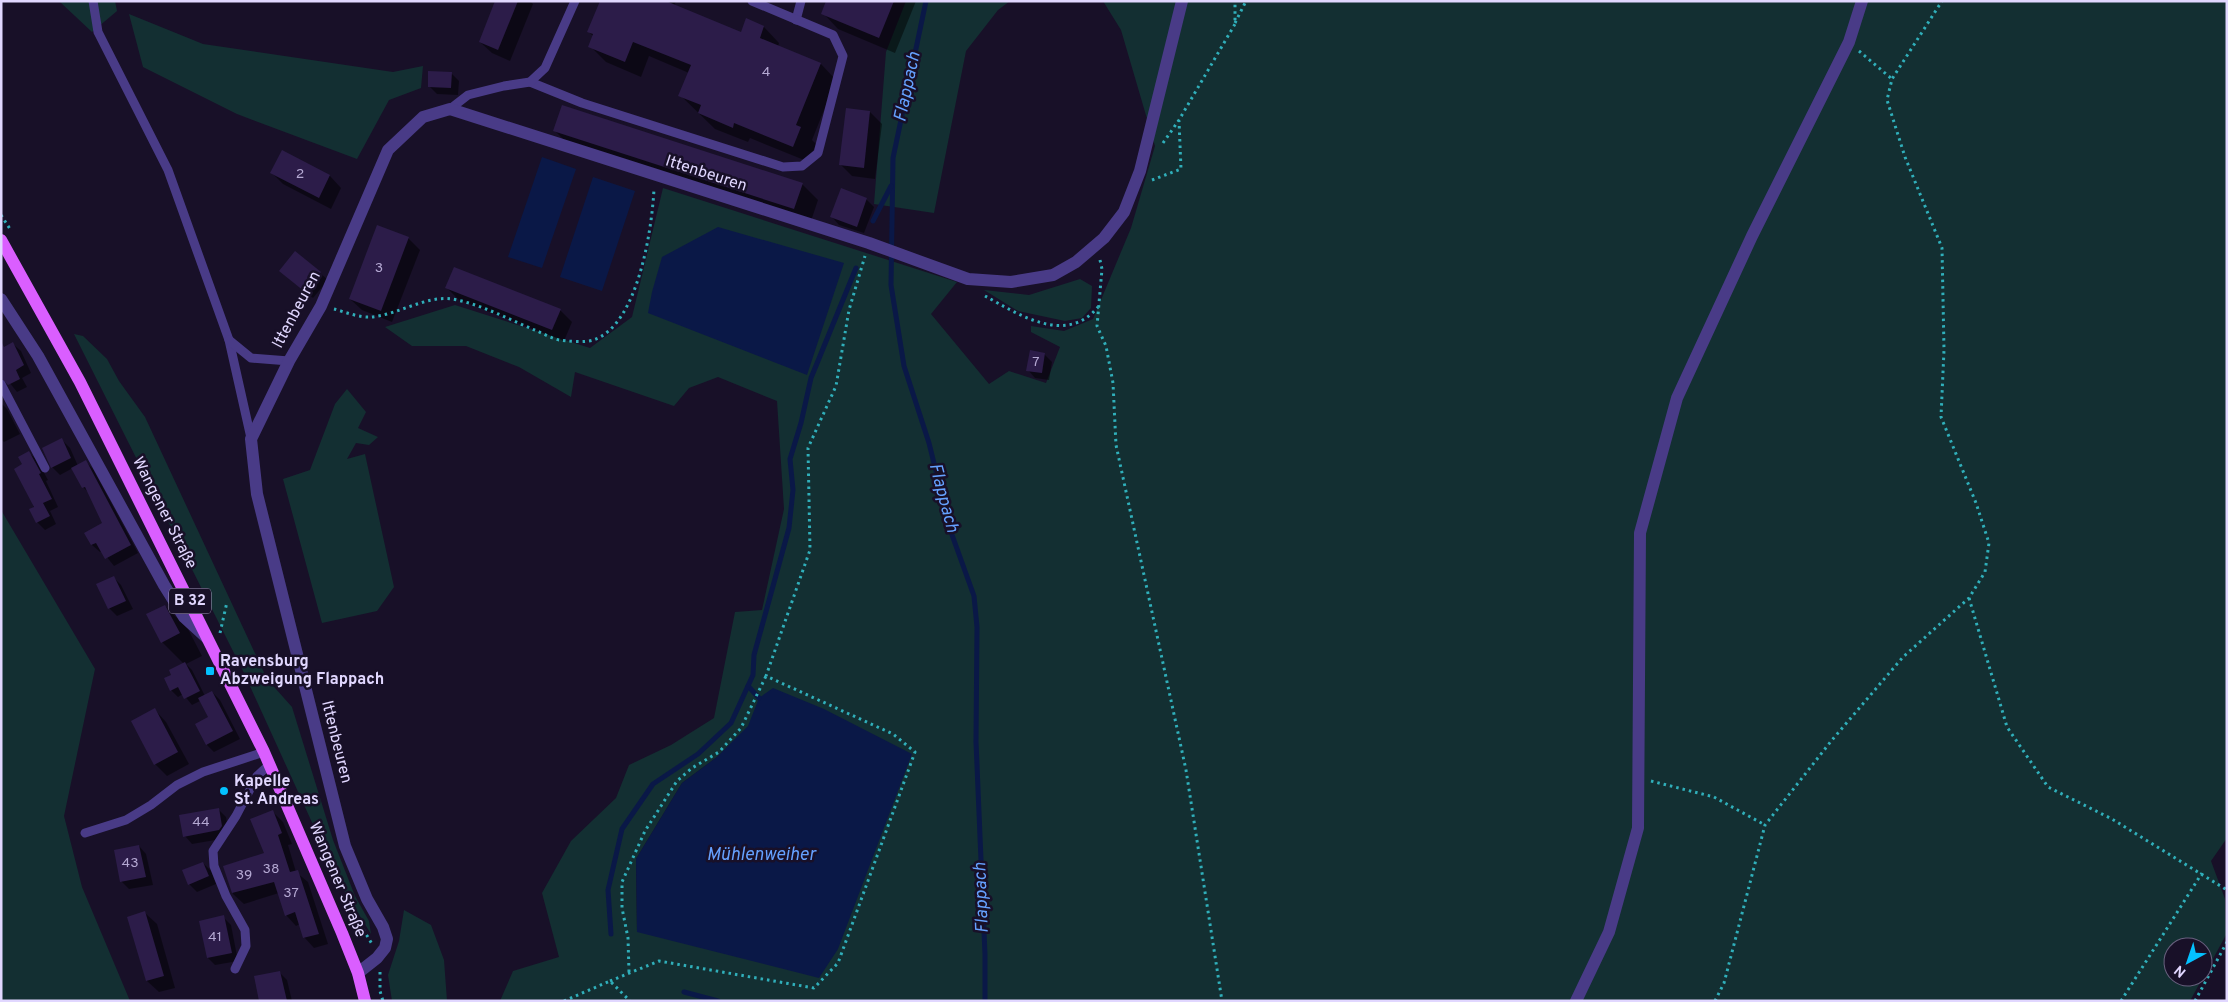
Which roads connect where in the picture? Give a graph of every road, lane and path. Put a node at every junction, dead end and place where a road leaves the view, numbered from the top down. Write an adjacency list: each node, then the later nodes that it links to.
1 (93, 1): 27 (lane)
2 (575, 1): 14 (lane)
3 (752, 1): 10 (lane)
4 (801, 1): 10 (lane)
5 (1182, 1): 17 (street, Ittenbeuren)
6 (1235, 1): 11 (path)
7 (1246, 1): 11 (path)
8 (1862, 1): 12 (street)
9 (1942, 1): 13 (path)
10 (796, 20): 14 (lane)
11 (1235, 24): 16 (path)
12 (1849, 42): 13 (path); 37 (street)
13 (1892, 79): 32 (path)
14 (530, 82): 15 (lane)
15 (450, 109): 18 (street, Ittenbeuren); 25 (street, Ittenbeuren)
16 (1179, 120): 17 (path); 19 (path)
17 (1144, 148): 19 (street, Ittenbeuren)
18 (655, 174): 21 (street, Ittenbeuren); 25 (path)
19 (1132, 188): 22 (street, Ittenbeuren)
20 (1, 240): 34 (main road, Wangener Straße / B 32)
21 (874, 245): 23 (street, Ittenbeuren); 35 (path)
22 (1091, 251): 23 (street, Ittenbeuren); 26 (path)
23 (968, 279): 26 (path)
24 (1, 299): 34 (street)
25 (321, 306): 28 (street, Ittenbeuren)
26 (1098, 307): 52 (path)
27 (229, 340): 28 (lane); 30 (lane)
28 (289, 362): 30 (street, Ittenbeuren)
29 (1, 384): 31 (lane)
30 (251, 439): 43 (street, Ittenbeuren)
31 (45, 468)
32 (1969, 598): 38 (path); 40 (path)
33 (227, 602): 34 (path)
34 (215, 637): 36 (main road, Wangener Straße / B 32)
35 (766, 676): 45 (path); 45 (path)
36 (267, 758): 39 (lane); 44 (lane); 46 (main road, Wangener Straße / B 32)
37 (1639, 778): 38 (path); 53 (street)
38 (1765, 825): 54 (path)
39 (85, 833)
40 (2202, 873): 41 (path); 55 (path)
41 (2227, 890)
42 (2227, 942): 56 (path)
43 (377, 958): 46 (street); 49 (path)
44 (234, 969)
45 (629, 972): 47 (path)
46 (358, 973): 48 (main road, Wangener Straße / B 32)
47 (610, 981): 50 (path); 51 (path)
48 (365, 1001)
49 (383, 1001)
50 (564, 1001)
51 (630, 1001)
52 (1222, 1001)
53 (1576, 1001)
54 (1715, 1001)
55 (2121, 1001)
56 (2196, 1001)

